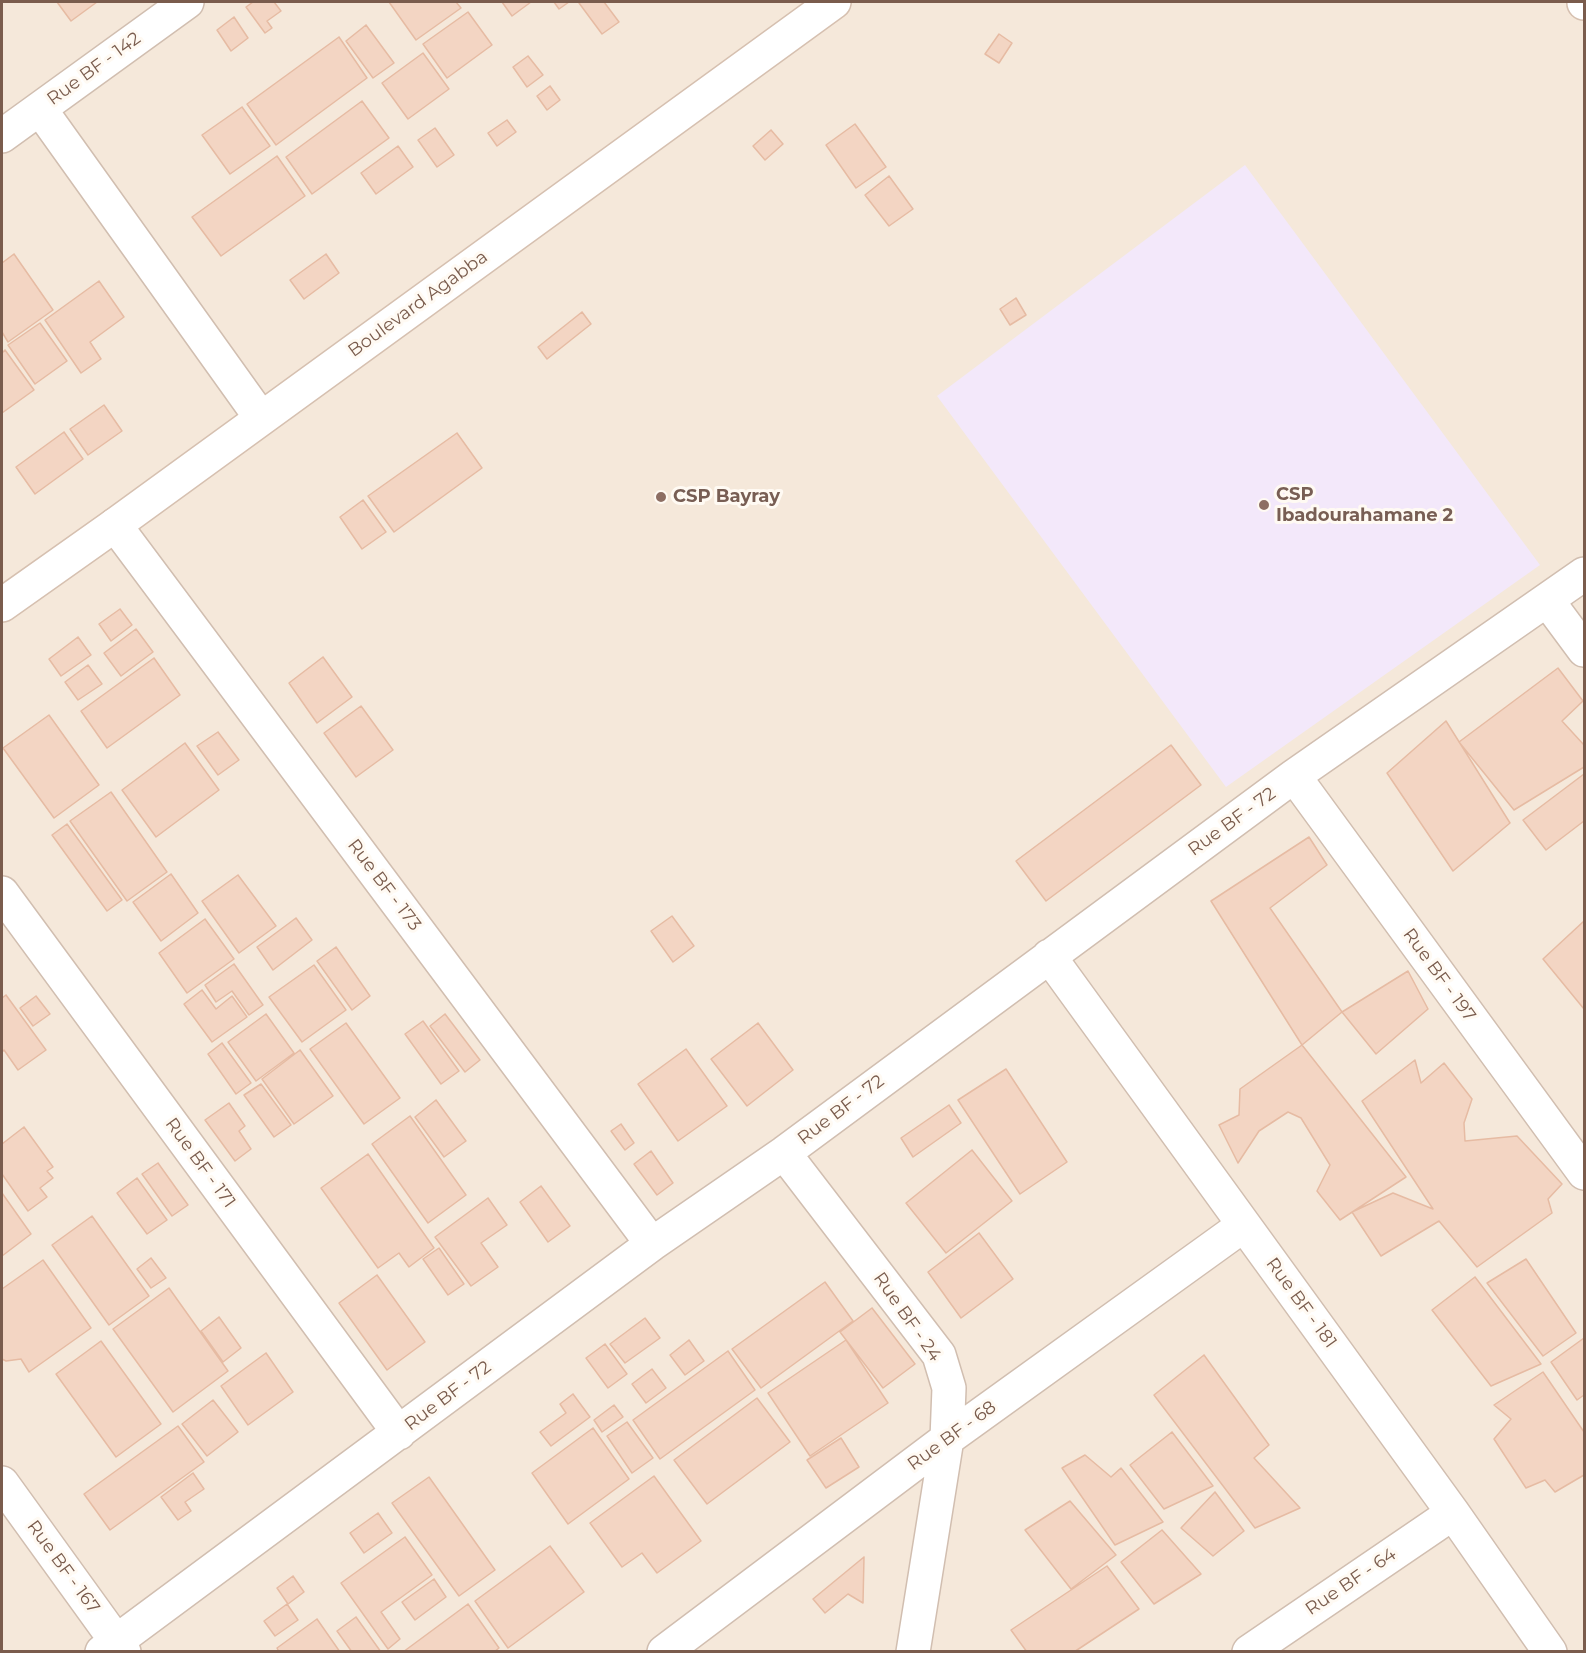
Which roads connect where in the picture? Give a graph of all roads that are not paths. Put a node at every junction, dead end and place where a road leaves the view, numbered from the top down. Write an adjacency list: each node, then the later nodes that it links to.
1 (187, 2): 3 (street, Rue BF - 142)
2 (834, 2): 5 (street, Boulevard Agabba)
3 (40, 109): 4 (street, Rue BF - 142); 5 (street)
4 (2, 136)
5 (261, 418): 6 (street, Boulevard Agabba)
6 (115, 525): 9 (street, Boulevard Agabba); 17 (street, Rue BF - 173)
7 (1584, 574): 8 (street, Rue BF - 72)
8 (1547, 600): 10 (street); 11 (street, Rue BF - 72)
9 (2, 605)
10 (1584, 651)
11 (1294, 776): 13 (street, Rue BF - 72); 15 (street, Rue BF - 197)
12 (2, 893): 18 (street, Rue BF - 171)
13 (1049, 956): 14 (street, Rue BF - 72); 16 (street, Rue BF - 181)
14 (784, 1153): 17 (street, Rue BF - 72); 19 (street, Rue BF - 24)
15 (1584, 1173)
16 (1244, 1225): 19 (street, Rue BF - 68); 21 (street, Rue BF - 181)
17 (652, 1244): 18 (street, Rue BF - 72)
18 (399, 1433): 22 (street, Rue BF - 72)
19 (947, 1439): 23 (street, Rue BF - 68); 24 (street, Rue BF - 24)
20 (2, 1483): 22 (street, Rue BF - 167)
21 (1453, 1513): 25 (street, Rue BF - 64); 26 (street, Rue BF - 181)
22 (114, 1648)
23 (664, 1652)
24 (913, 1652)
25 (1249, 1652)
26 (1550, 1652)

